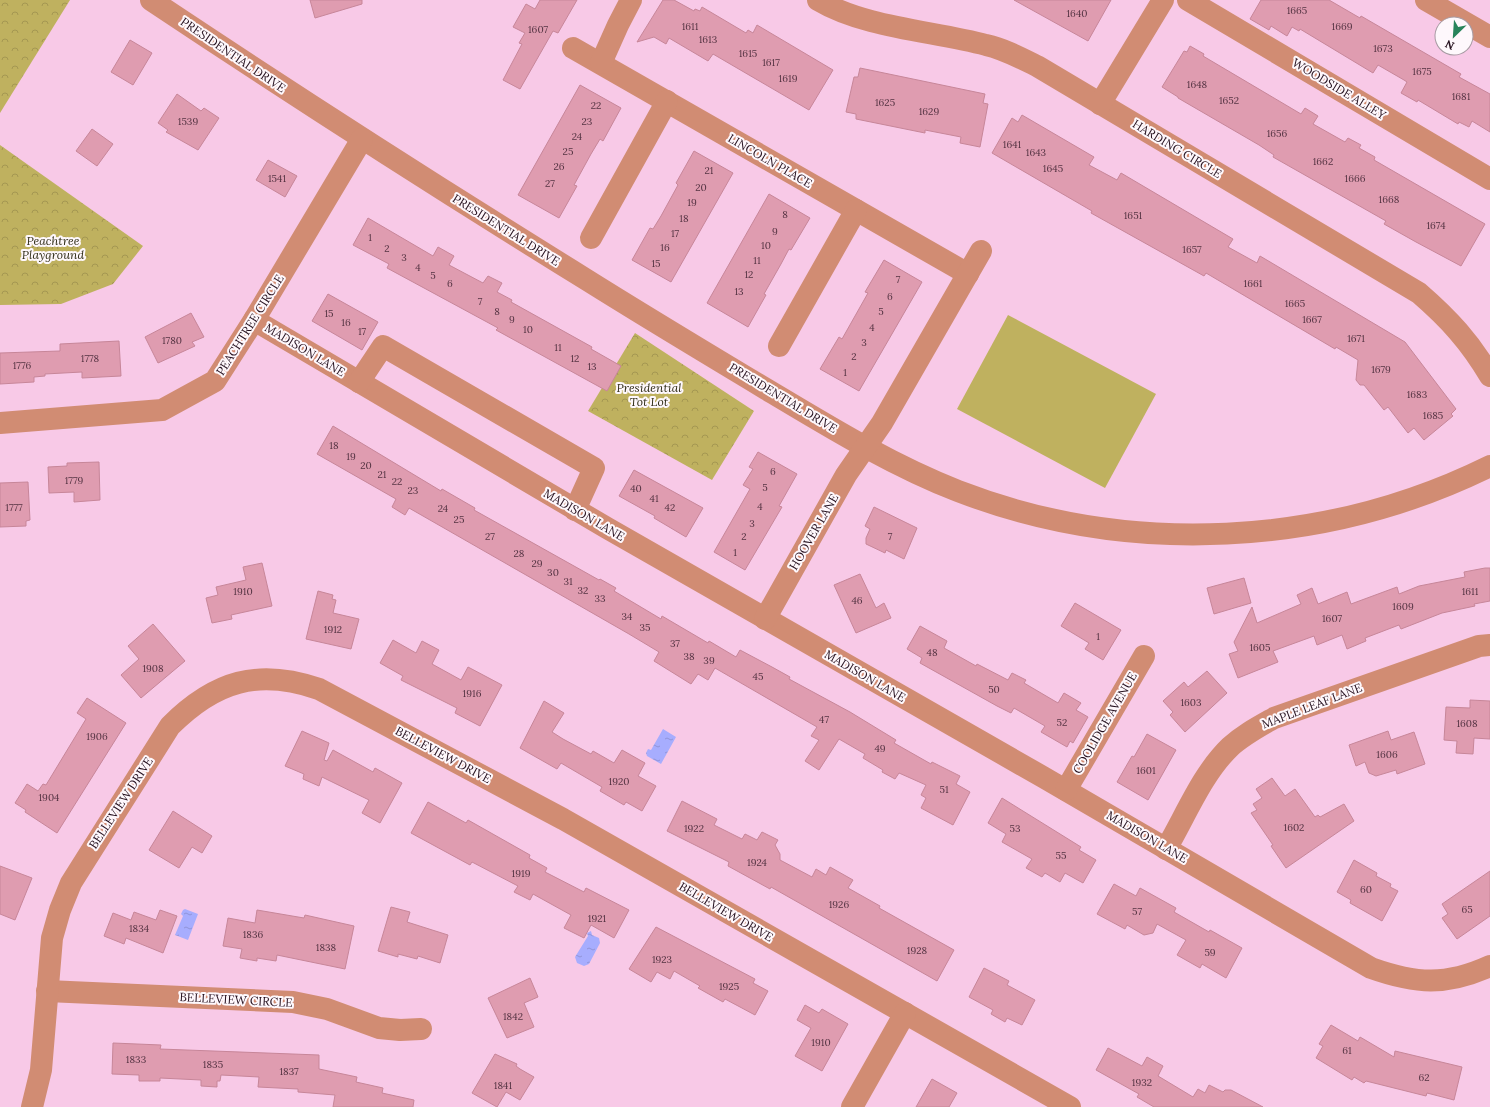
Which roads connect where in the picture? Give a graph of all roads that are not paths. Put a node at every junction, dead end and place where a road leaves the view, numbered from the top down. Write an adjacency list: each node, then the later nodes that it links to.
1 (151, 0): 12 (street, PRESIDENTIAL DRIVE)
2 (632, 0): 9 (street)
3 (818, 0): 11 (street, HARDING CIRCLE)
4 (1163, 0): 11 (street)
5 (1188, 0): 13 (street, WOODSIDE ALLEY)
6 (1426, 0): 7 (street)
7 (1490, 37)
8 (573, 48): 9 (street, LINCOLN PLACE)
9 (601, 63): 10 (street, LINCOLN PLACE)
10 (667, 102): 14 (street, LINCOLN PLACE); 15 (street)
11 (1100, 104): 20 (street, HARDING CIRCLE)
12 (362, 139): 18 (street, PEACHTREE CIRCLE); 23 (street, PRESIDENTIAL DRIVE)
13 (1490, 179)
14 (856, 210): 17 (street, LINCOLN PLACE); 19 (street)
15 (591, 238)
16 (981, 251): 17 (street)
17 (968, 274): 23 (street)
18 (254, 320): 21 (street, MADISON LANE); 22 (street, PEACHTREE CIRCLE)
19 (779, 346)
20 (1490, 376)
21 (359, 382): 25 (street, MADISON LANE); 25 (street)
22 (0, 423)
23 (866, 447): 24 (street, PRESIDENTIAL DRIVE); 26 (street, HOOVER LANE)
24 (1490, 466)
25 (575, 510): 26 (street, MADISON LANE)
26 (765, 619): 29 (street, MADISON LANE)
27 (1490, 645): 30 (street, MAPLE LEAF LANE)
28 (1144, 656): 29 (street, COOLIDGE AVENUE)
29 (1066, 790): 30 (street, MADISON LANE)
30 (1166, 848): 31 (street, MADISON LANE)
31 (1490, 966)
32 (47, 991): 33 (street, BELLEVIEW DRIVE); 34 (street, BELLEVIEW CIRCLE); 35 (street, BELLEVIEW DRIVE)
33 (905, 1013): 36 (street); 37 (street, BELLEVIEW DRIVE)
34 (421, 1028)
35 (32, 1107)
36 (852, 1107)
37 (1070, 1107)

